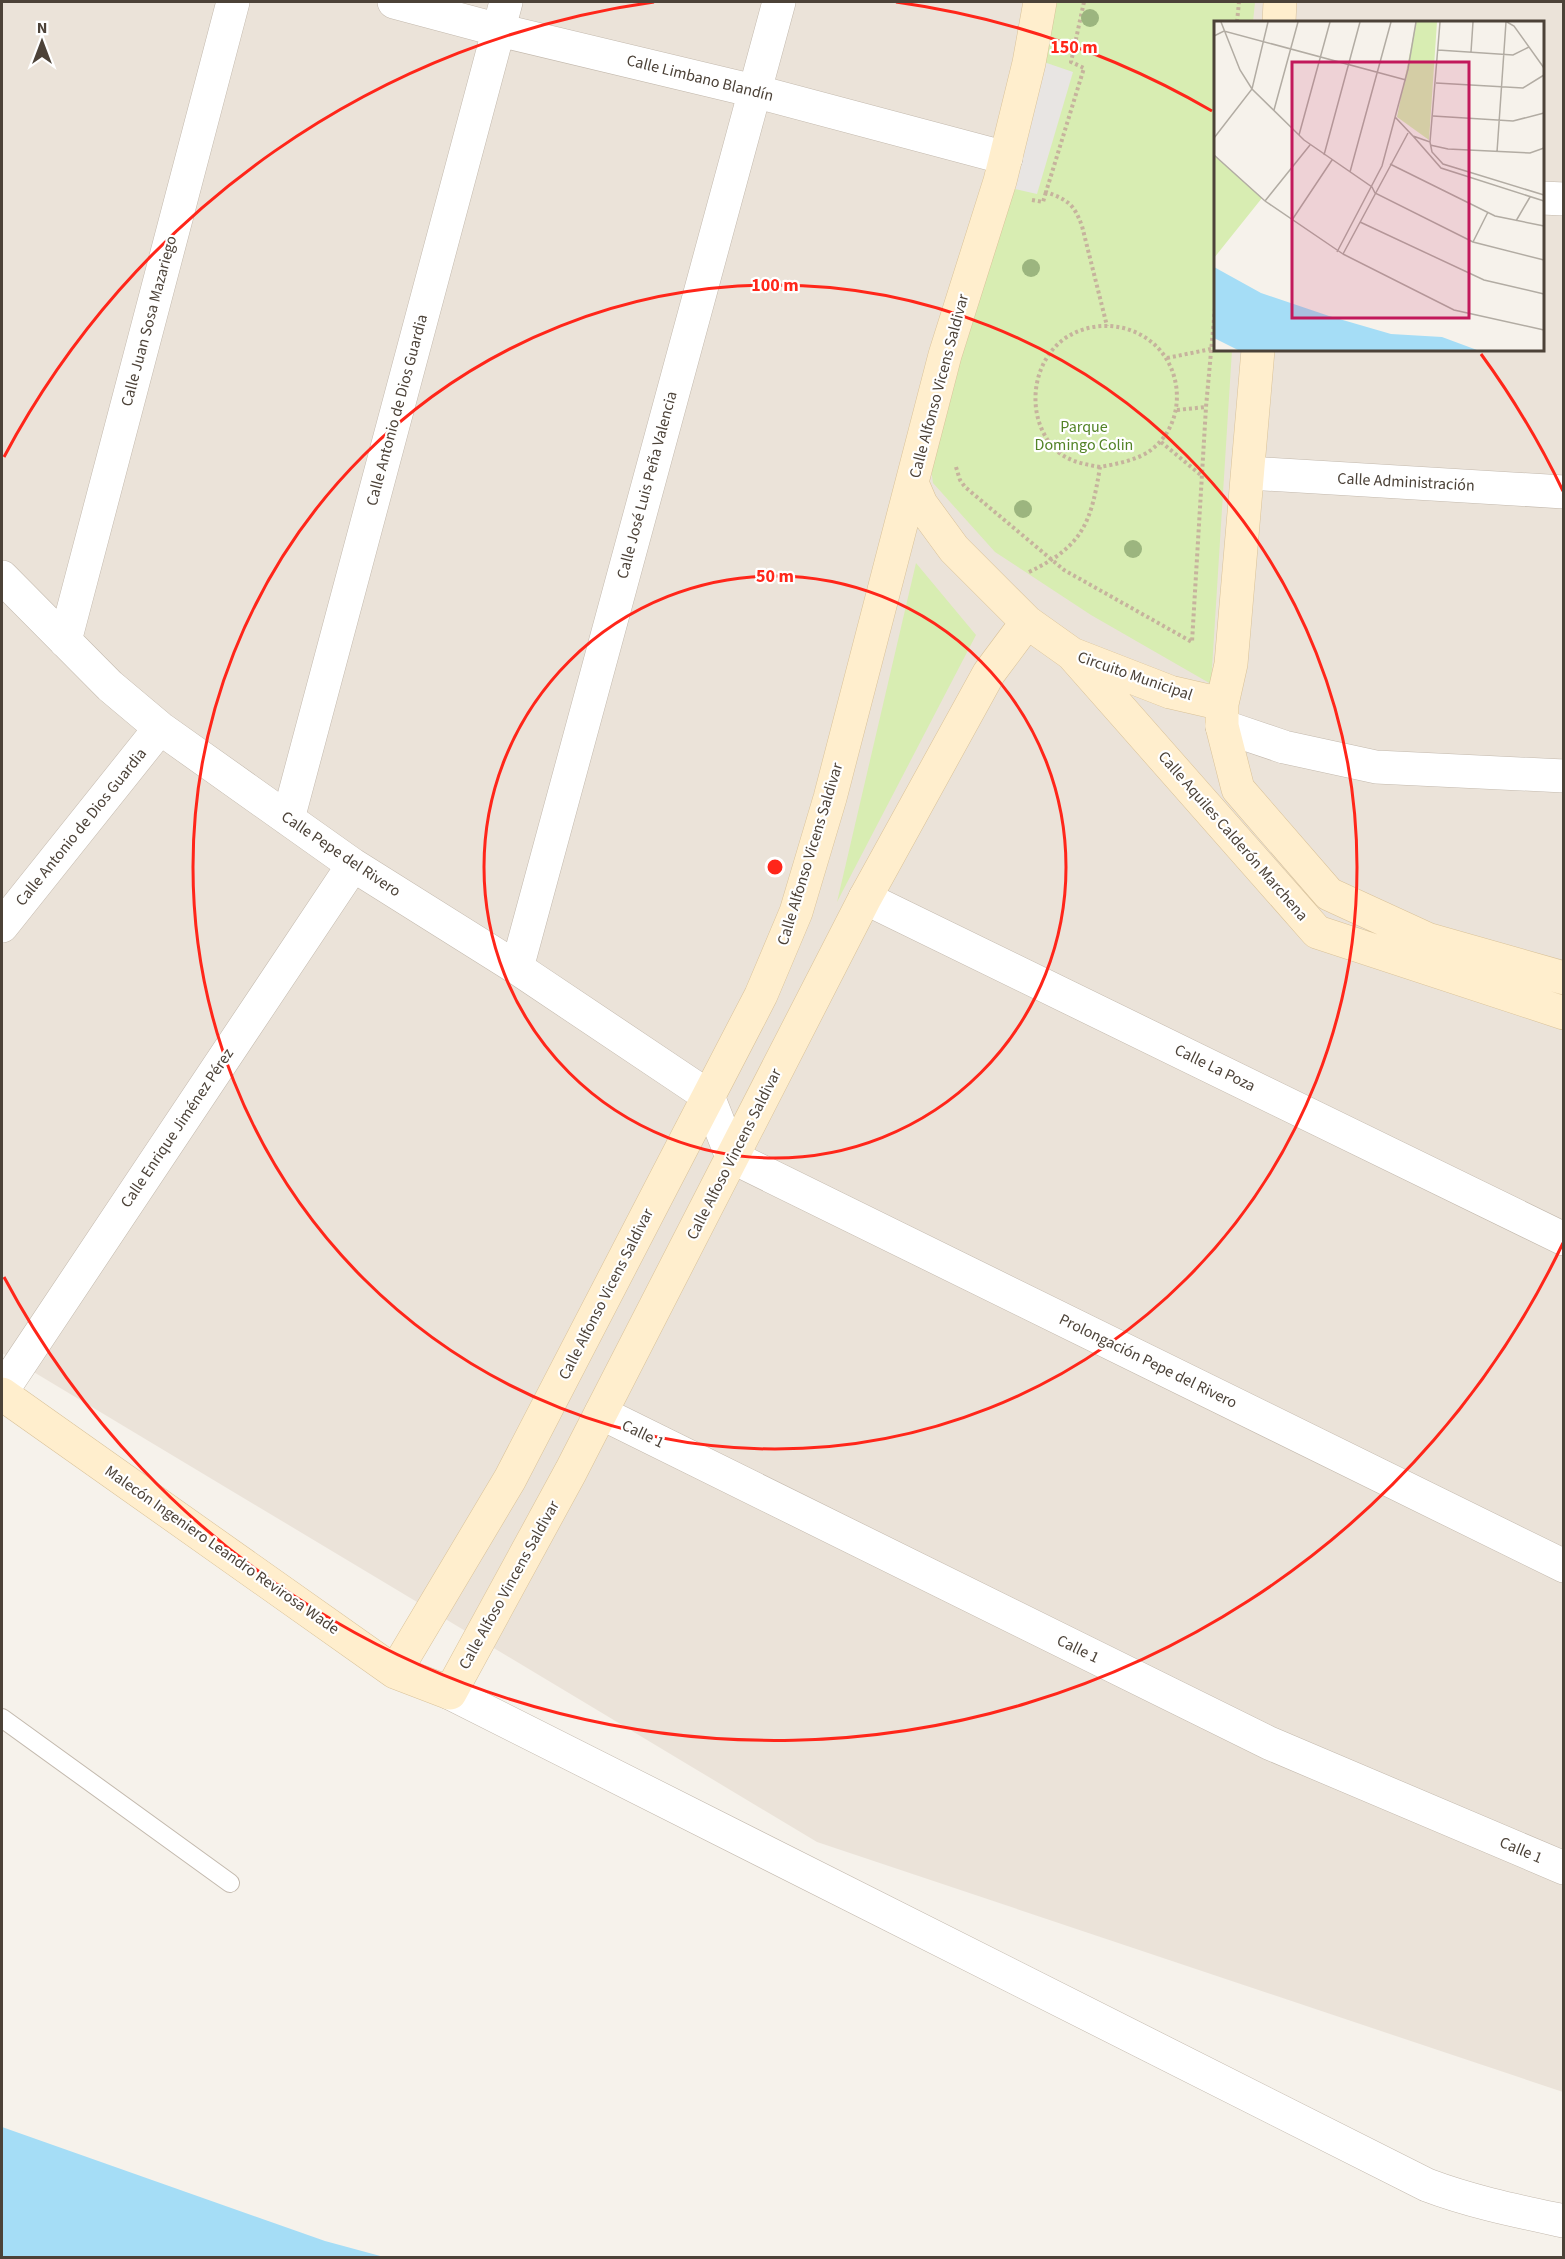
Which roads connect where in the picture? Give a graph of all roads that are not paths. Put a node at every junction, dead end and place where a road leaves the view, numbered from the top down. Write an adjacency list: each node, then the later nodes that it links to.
1 (233, 2): 18 (street, Calle Juan Sosa Mazariego)
2 (394, 2): 6 (street, Calle Limbano Blandín)
3 (779, 2): 8 (street, Calle José Luis Peña Valencia)
4 (1040, 2): 9 (main road, Calle Alfonso Vicens Saldivar)
5 (1280, 2): 7 (main road)
6 (502, 16): 8 (street, Calle Limbano Blandín); 23 (street, Calle Antonio de Dios Guardia)
7 (1279, 21)
8 (754, 91): 9 (street, Calle Limbano Blandín); 27 (street, Calle José Luis Peña Valencia)
9 (1006, 158): 14 (main road, Calle Alfonso Vicens Saldivar)
10 (1544, 198): 11 (street)
11 (1563, 199)
12 (1258, 351): 13 (main road)
13 (1248, 472): 15 (street, Calle Administración); 20 (main road)
14 (912, 483): 17 (main road, Circuito Municipal); 30 (main road, Calle Alfonso Vicens Saldivar)
15 (1563, 492)
16 (2, 577): 18 (street, Calle Pepe del Rivero)
17 (1028, 622): 19 (main road, Circuito Municipal); 25 (main road, Calle Alfoso Vincens Saldivar)
18 (65, 641): 21 (street, Calle Pepe del Rivero)
19 (1072, 654): 20 (main road, Circuito Municipal); 29 (main road, Calle Aquiles Calderón Marchena)
20 (1222, 715): 22 (street, Circuito Municipal); 28 (main road)
21 (160, 728): 23 (street, Calle Pepe del Rivero); 26 (street, Calle Antonio de Dios Guardia)
22 (1563, 776)
23 (288, 819): 24 (street, Calle Pepe del Rivero)
24 (353, 865): 27 (street, Calle Pepe del Rivero); 33 (street, Calle Enrique Jiménez Pérez)
25 (865, 898): 31 (main road, Calle Alfoso Vincens Saldivar); 32 (street, Calle La Poza)
26 (2, 926)
27 (517, 968): 30 (street, Calle Pepe del Rivero)
28 (1563, 978)
29 (1563, 1012)
30 (708, 1096): 31 (street); 36 (main road, Calle Alfonso Vicens Saldivar)
31 (732, 1157): 34 (main road, Calle Alfoso Vincens Saldivar); 35 (street, Prolongación Pepe del Rivero)
32 (1563, 1239)
33 (2, 1393): 36 (main road, Malecón Ingeniero Leandro Revirosa Wade)
34 (601, 1413): 37 (main road, Calle Alfoso Vincens Saldivar); 39 (street, Calle 1)
35 (1563, 1566)
36 (395, 1672): 37 (main road, Malecón Ingeniero Leandro Revirosa Wade)
37 (450, 1693): 41 (street)
38 (2, 1718): 40 (lane)
39 (1563, 1868)
40 (230, 1883)
41 (1563, 2221)

